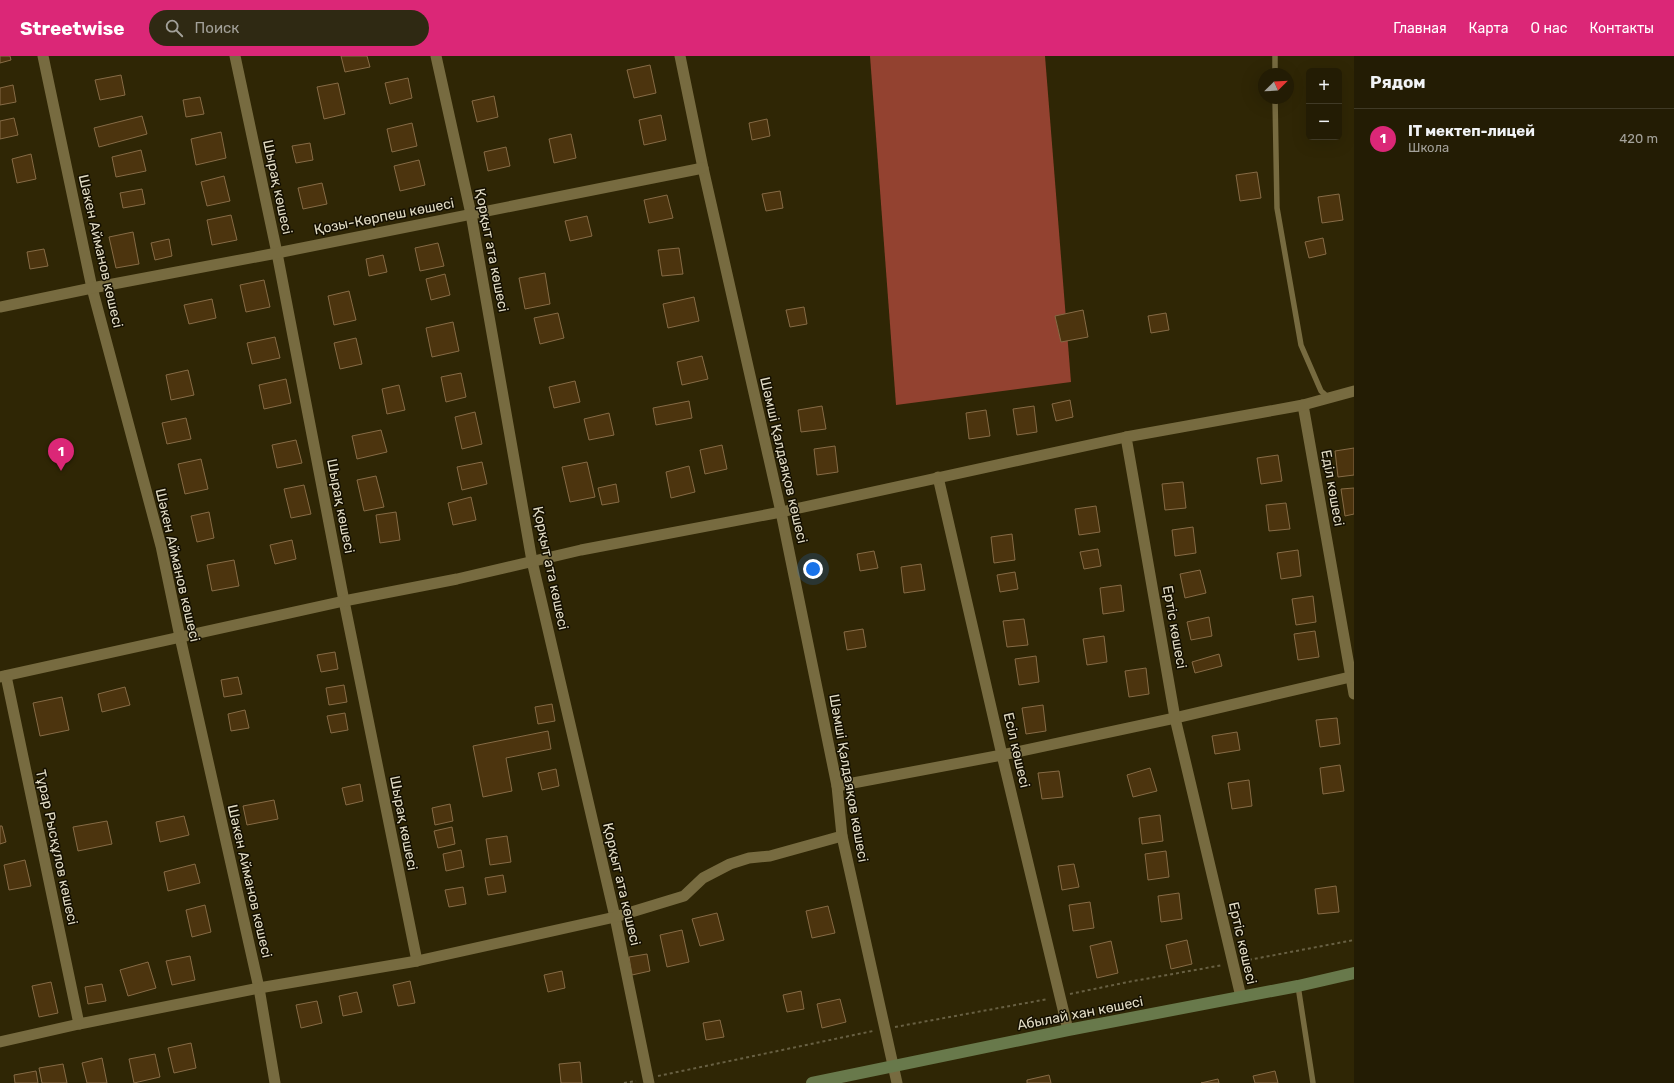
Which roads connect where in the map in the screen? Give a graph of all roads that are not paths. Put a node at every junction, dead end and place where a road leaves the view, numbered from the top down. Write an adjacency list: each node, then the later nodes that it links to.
1 (43, 56): 11 (street, Шәкен Айманов көшесі)
2 (235, 56): 10 (street, Шырақ көшесі)
3 (436, 56): 9 (street, Қорқыт ата көшесі)
4 (680, 56): 8 (street, Шәмші Қалдаяқов көшесі)
5 (1275, 56): 6 (lane)
6 (1275, 68)
7 (1275, 104): 14 (lane)
8 (703, 168): 9 (street, Қозы-Көрпеш көшесі); 18 (street, Шәмші Қалдаяқов көшесі)
9 (471, 214): 10 (street, Қозы-Көрпеш көшесі); 19 (street, Қорқыт ата көшесі)
10 (277, 253): 11 (street, Қозы-Көрпеш көшесі); 20 (street, Шырақ көшесі)
11 (92, 288): 12 (street, Қозы-Көрпеш көшесі); 21 (street, Шәкен Айманов көшесі)
12 (0, 307)
13 (1354, 391): 14 (street)
14 (1329, 398): 15 (street)
15 (1303, 405): 16 (street); 22 (street, Еділ көшесі)
16 (1126, 437): 17 (street); 25 (street, Ертіс көшесі)
17 (938, 477): 18 (street); 26 (street, Есіл көшесі)
18 (781, 512): 19 (street); 27 (street, Шәмші Қалдаяқов көшесі)
19 (532, 562): 20 (street); 29 (street, Қорқыт ата көшесі)
20 (344, 601): 21 (street); 30 (street, Шырақ көшесі)
21 (180, 637): 23 (street); 33 (street, Шәкен Айманов көшесі)
22 (1352, 676): 24 (street, Еділ көшесі); 25 (street)
23 (3, 677): 35 (street, Тұрар Рысқұлов көшесі)
24 (1354, 694)
25 (1175, 718): 26 (street); 34 (street, Ертіс көшесі)
26 (1002, 755): 27 (street); 36 (street, Есіл көшесі)
27 (837, 786): 28 (street, Шәмші Қалдаяқов көшесі)
28 (842, 836): 29 (street); 38 (street, Шәмші Қалдаяқов көшесі)
29 (614, 917): 30 (street); 39 (street, Қорқыт ата көшесі)
30 (417, 961): 33 (street)
31 (1354, 973): 32 (street, Абылай хан көшесі)
32 (1298, 986): 34 (street, Абылай хан көшесі); 43 (lane)
33 (259, 988): 35 (street); 40 (street, Шәкен Айманов көшесі)
34 (1241, 997): 36 (street, Абылай хан көшесі)
35 (79, 1024): 37 (street)
36 (1068, 1030): 38 (street, Абылай хан көшесі)
37 (0, 1042)
38 (894, 1067): 41 (street, Абылай хан көшесі); 42 (street, Шәмші Қалдаяқов көшесі)
39 (649, 1081)
40 (274, 1083)
41 (812, 1083)
42 (897, 1083)
43 (1313, 1083)

